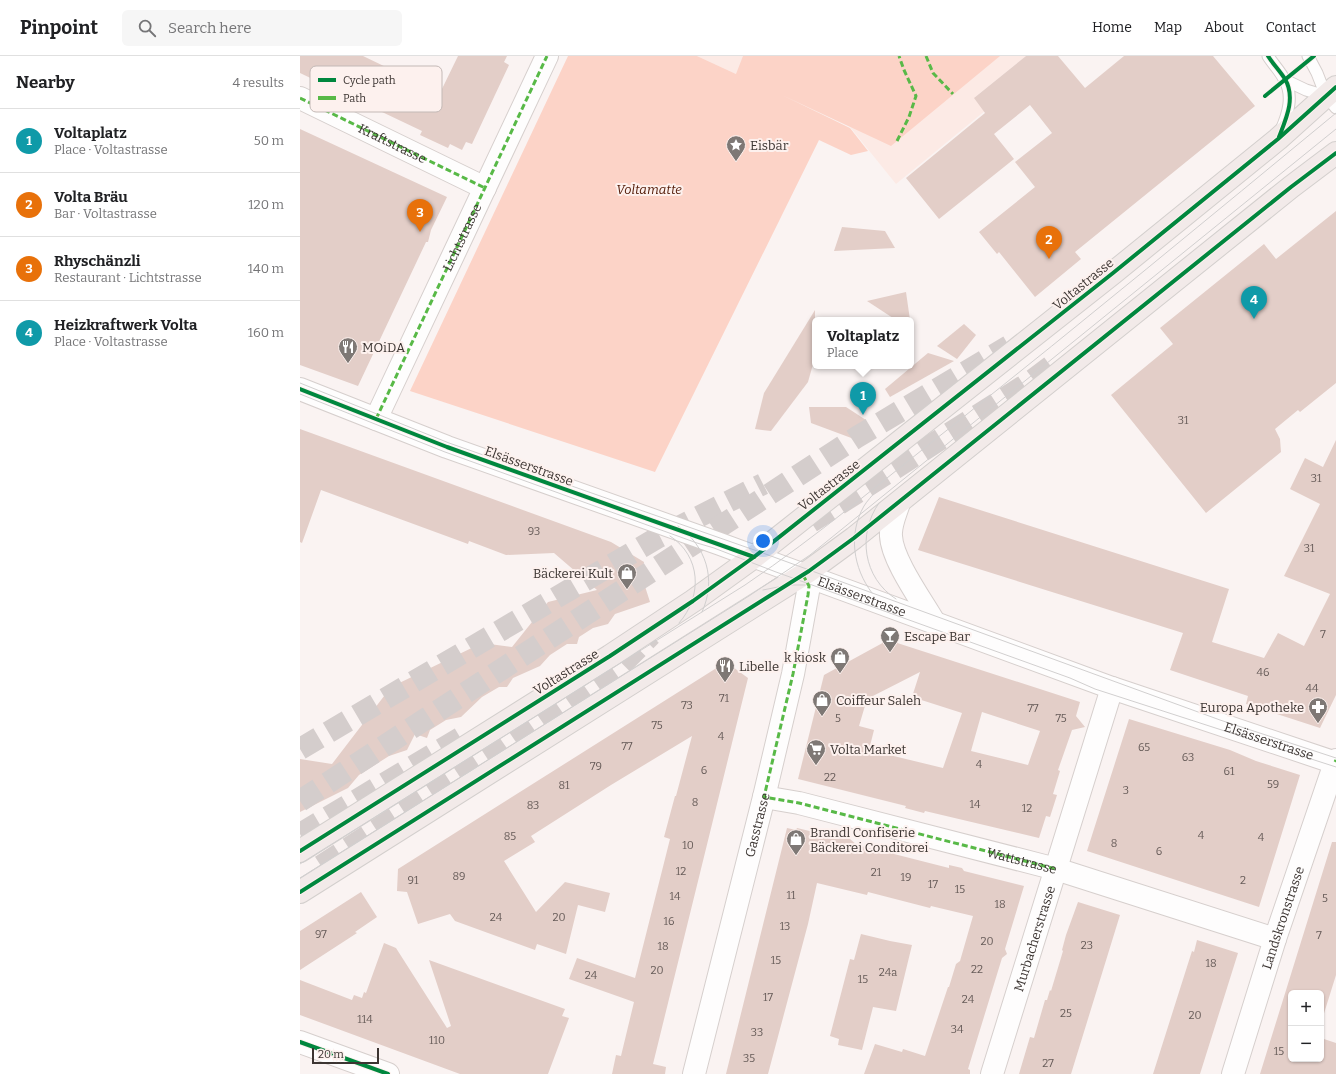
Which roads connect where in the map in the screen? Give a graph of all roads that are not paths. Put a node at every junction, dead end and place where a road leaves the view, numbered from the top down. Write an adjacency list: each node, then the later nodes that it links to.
1 (547, 56): 11 (street, Lichtstrasse)
2 (1268, 56): 4 (lane)
3 (1308, 56): 5 (lane)
4 (1285, 80): 5 (lane); 9 (lane)
5 (1333, 97): 9 (main road, Voltastrasse)
6 (300, 98): 7 (street, Kraftstrasse)
7 (310, 103)
8 (329, 112): 11 (street, Kraftstrasse)
9 (1278, 139): 15 (main road, Voltastrasse)
10 (1336, 153): 14 (main road)
11 (485, 188): 13 (street, Lichtstrasse)
12 (300, 389): 13 (street, Elsässerstrasse)
13 (376, 419): 15 (street, Elsässerstrasse)
14 (899, 503): 16 (main road); 17 (street)
15 (754, 557): 16 (street, Elsässerstrasse); 21 (main road, Voltastrasse)
16 (803, 575): 17 (street, Elsässerstrasse); 20 (street, Gasstrasse); 23 (main road)
17 (934, 622): 18 (street, Elsässerstrasse)
18 (1112, 688): 19 (street, Elsässerstrasse); 22 (street, Murbacherstrasse)
19 (1336, 762): 24 (street, Landskronstrasse)
20 (764, 797): 22 (street, Wattstrasse); 27 (street, Gasstrasse)
21 (300, 851)
22 (1056, 869): 24 (street, Wattstrasse); 28 (street, Murbacherstrasse)
23 (300, 892)
24 (1275, 939): 29 (street, Landskronstrasse)
25 (300, 1042): 26 (street)
26 (388, 1074)
27 (694, 1074)
28 (992, 1074)
29 (1233, 1074)

